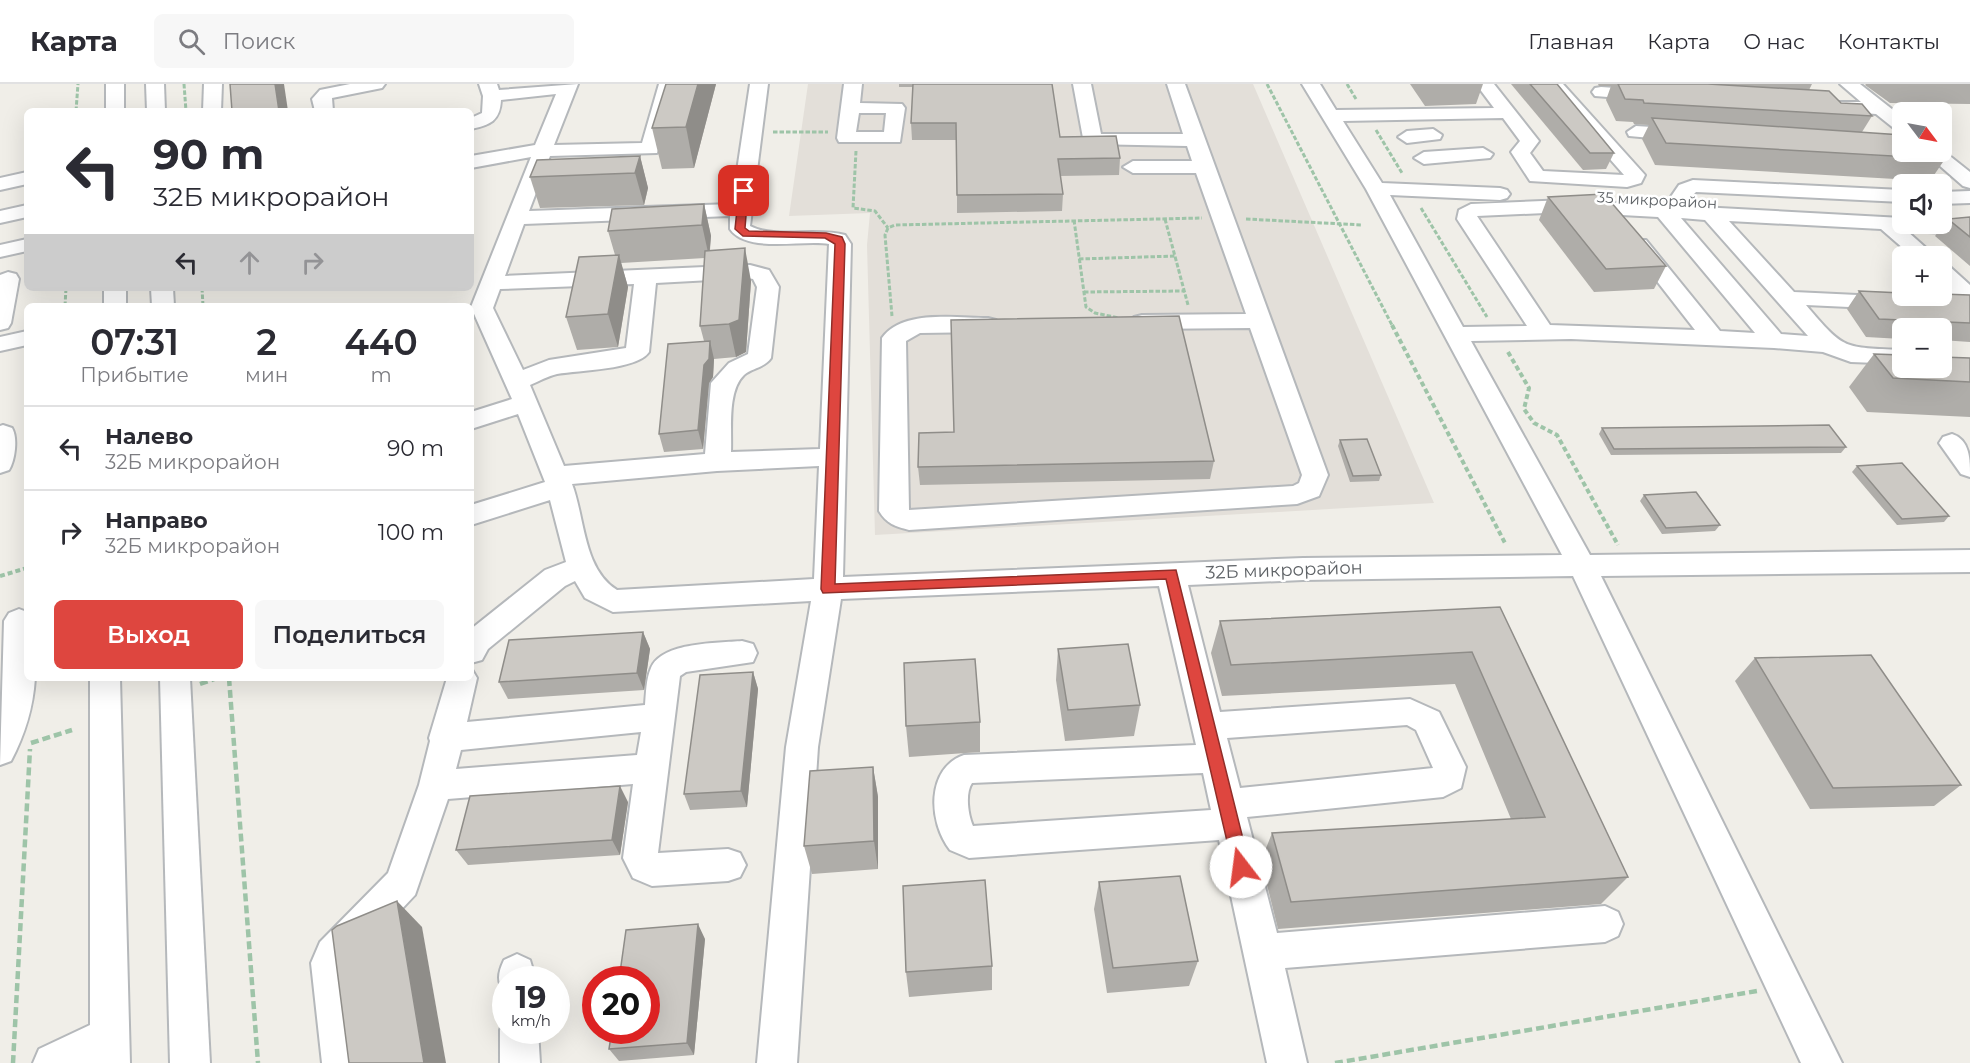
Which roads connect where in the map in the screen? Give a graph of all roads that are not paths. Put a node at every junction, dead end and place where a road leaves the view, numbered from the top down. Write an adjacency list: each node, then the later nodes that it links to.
1 (115, 84): 19 (street)
2 (155, 84): 20 (street)
3 (213, 84): 21 (street)
4 (376, 84): 22 (street)
5 (668, 84): 35 (street)
6 (759, 84): 54 (street)
7 (853, 84): 23 (street)
8 (1082, 84): 34 (street)
9 (1176, 84): 34 (street)
10 (1311, 84): 26 (street)
11 (1485, 84): 25 (street)
12 (1553, 84): 25 (street)
13 (1849, 84): 24 (street)
14 (568, 86): 15 (street); 36 (street, 32Б микрорайон)
15 (490, 90): 29 (street)
16 (1600, 92): 17 (street)
17 (1668, 96)
18 (1815, 105): 24 (street)
19 (115, 108)
20 (156, 108)
21 (212, 108)
22 (323, 108)
23 (850, 108): 23 (street)
24 (1882, 109): 28 (street)
25 (1507, 113): 27 (street)
26 (1331, 116): 27 (street); 49 (street)
27 (1419, 116): 31 (street)
28 (1892, 118)
29 (474, 123)
30 (1636, 132): 33 (street)
31 (1433, 135): 32 (street); 39 (street)
32 (1407, 136)
33 (1706, 136)
34 (1194, 140): 44 (street)
35 (650, 149): 37 (street); 45 (street)
36 (542, 150): 37 (street); 41 (street); 58 (street, 32Б микрорайон)
37 (574, 150): 46 (street)
38 (1483, 154): 39 (street)
39 (1448, 156): 40 (street)
40 (1424, 158)
41 (474, 161)
42 (1938, 162): 52 (street)
43 (1133, 167): 44 (street)
44 (1202, 167): 72 (street)
45 (644, 168)
46 (567, 169)
47 (24, 179): 48 (street)
48 (0, 184)
49 (1376, 189): 51 (street, 35 микрорайон); 77 (street)
50 (1892, 196): 51 (street)
51 (1672, 207): 53 (street); 56 (street); 59 (street, 35 микрорайон); 80 (street)
52 (1960, 207)
53 (1612, 209): 76 (street); 78 (street)
54 (741, 210): 58 (street); 88 (street)
55 (24, 212): 57 (street)
56 (1712, 215): 60 (street); 69 (street)
57 (0, 217)
58 (516, 218): 68 (street, 32Б микрорайон)
59 (1892, 219)
60 (1892, 219)
61 (1907, 234): 63 (street)
62 (24, 246): 64 (street)
63 (1916, 246)
64 (0, 251)
65 (646, 277): 68 (street); 84 (street); 89 (street)
66 (8, 279): 73 (street)
67 (1952, 281): 71 (street)
68 (492, 283): 84 (street, 32Б микрорайон)
69 (1788, 298): 70 (street); 82 (street)
70 (1892, 302)
71 (1952, 304)
72 (1257, 321): 74 (street); 75 (street)
73 (0, 323)
74 (1132, 323)
75 (1006, 325)
76 (1543, 332): 77 (street); 78 (street)
77 (1455, 334): 95 (street)
78 (1713, 338): 80 (street)
79 (24, 339): 81 (street)
80 (1774, 341): 82 (street)
81 (0, 344)
82 (1827, 345): 83 (street)
83 (1892, 357)
84 (521, 392): 85 (street); 92 (street, 32Б микрорайон)
85 (474, 414)
86 (10, 432): 90 (street)
87 (1952, 443): 91 (street)
88 (831, 457): 89 (street); 98 (street)
89 (717, 462): 92 (street)
90 (0, 464)
91 (1970, 468)
92 (557, 482): 93 (street); 96 (street, 32Б микрорайон)
93 (474, 514)
94 (1970, 561): 95 (street, 32Б микрорайон)
95 (1582, 566): 97 (street, 32Б микрорайон); 124 (street)
96 (581, 567): 98 (street, 32Б микрорайон); 100 (street)
97 (1171, 574): 98 (street, 32Б микрорайон); 106 (street)
98 (828, 589): 122 (street)
99 (15, 622): 108 (street)
100 (474, 646)
101 (742, 653): 105 (street)
102 (105, 681): 117 (street)
103 (187, 681): 119 (street)
104 (461, 681): 107 (street)
105 (659, 717): 107 (street); 110 (street)
106 (1206, 726): 109 (street); 112 (street)
107 (446, 738): 111 (street)
108 (0, 752)
109 (1214, 758): 112 (street); 112 (street)
110 (652, 768): 111 (street); 113 (street)
111 (436, 785): 120 (street)
112 (1228, 814): 115 (street)
113 (728, 865)
114 (1605, 924): 115 (street)
115 (1264, 952): 123 (street)
116 (519, 1044): 121 (street)
117 (111, 1049): 118 (street)
118 (53, 1063)
119 (190, 1063)
120 (342, 1063)
121 (520, 1063)
122 (777, 1063)
123 (1287, 1063)
124 (1822, 1063)

